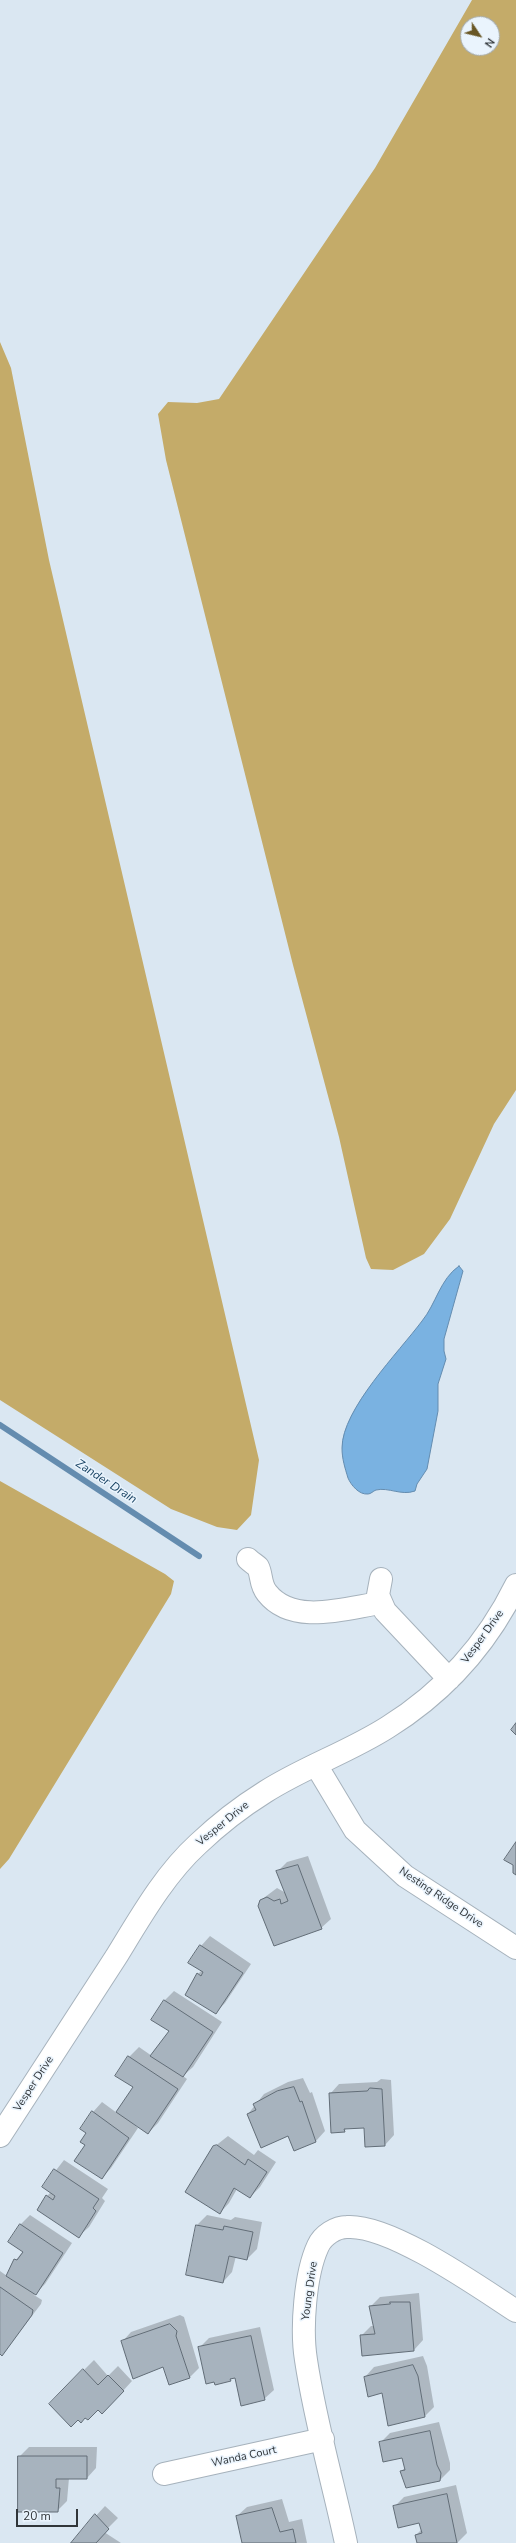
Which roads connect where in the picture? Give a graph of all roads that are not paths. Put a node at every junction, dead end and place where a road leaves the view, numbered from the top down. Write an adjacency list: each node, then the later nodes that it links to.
1 (248, 1559): 4 (street)
2 (381, 1579): 4 (street)
3 (513, 1598): 5 (street, Vesper Drive)
4 (380, 1603): 5 (street)
5 (449, 1679): 6 (street, Vesper Drive)
6 (316, 1765): 7 (street, Nesting Ridge Drive); 8 (street, Vesper Drive)
7 (516, 1948)
8 (0, 2136)
9 (509, 2307): 10 (street, Young Drive)
10 (323, 2439): 11 (street, Wanda Court); 12 (street, Young Drive)
11 (164, 2474)
12 (346, 2543)

